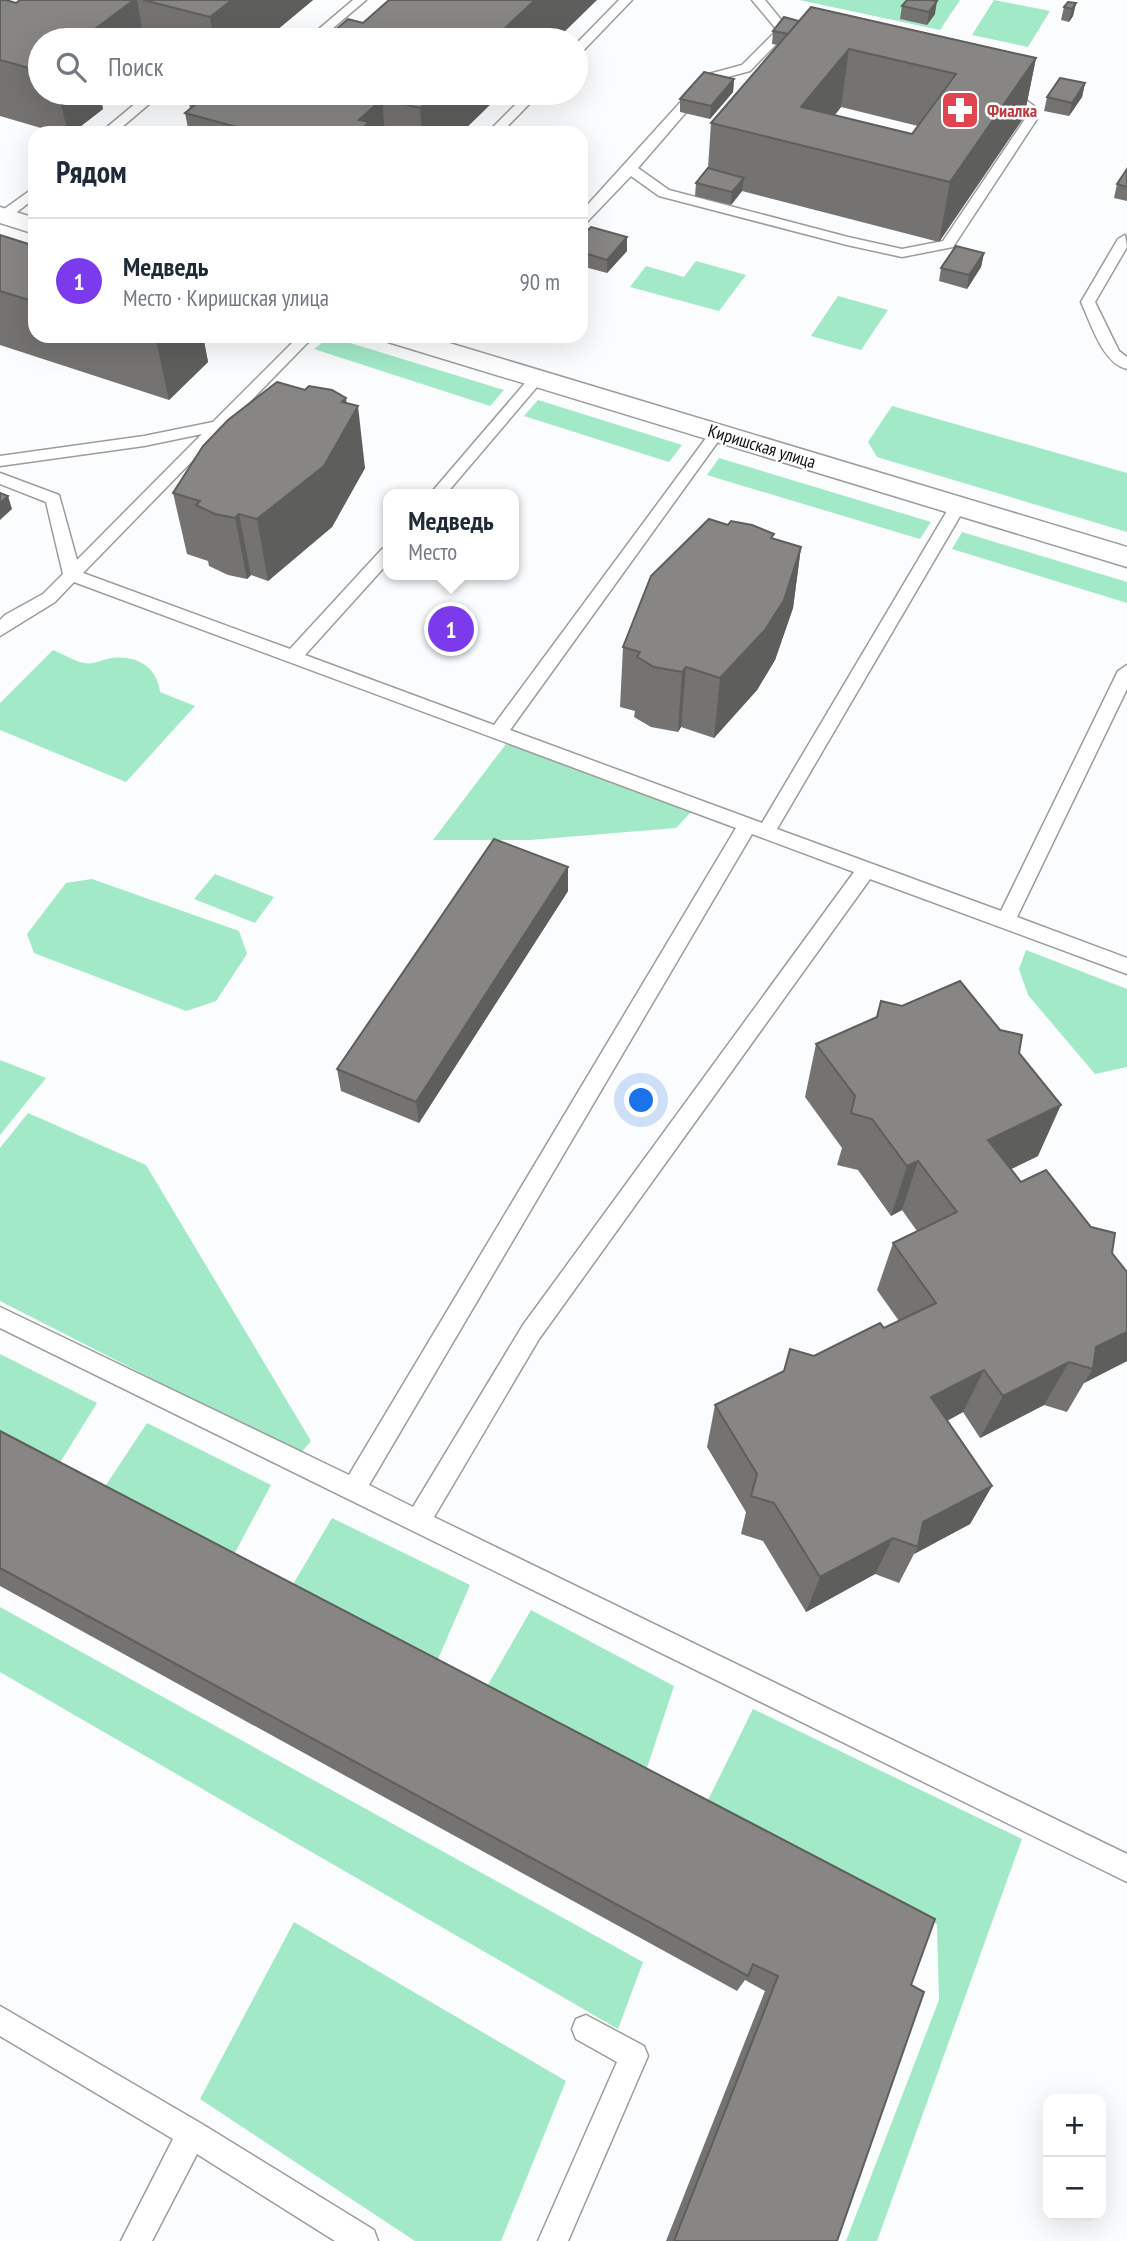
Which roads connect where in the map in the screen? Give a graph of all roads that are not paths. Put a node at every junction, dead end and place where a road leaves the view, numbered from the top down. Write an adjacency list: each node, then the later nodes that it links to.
1 (360, 0): 4 (lane)
2 (626, 0): 7 (lane)
3 (758, 0): 5 (lane)
4 (326, 28)
5 (783, 30): 6 (lane); 13 (lane)
6 (807, 36)
7 (588, 39)
8 (992, 84): 13 (lane)
9 (141, 105): 11 (lane)
10 (522, 105): 12 (lane)
11 (116, 126)
12 (501, 126)
13 (630, 169): 15 (lane)
14 (28, 196): 16 (lane)
15 (588, 213)
16 (2, 216): 17 (street)
17 (28, 224)
18 (1125, 239): 21 (lane)
19 (300, 343): 23 (lane)
20 (421, 343): 22 (street, Киришская улица)
21 (1127, 365)
22 (537, 378): 24 (street, Киришская улица); 27 (lane)
23 (218, 426): 25 (lane); 31 (lane)
24 (717, 433): 28 (street, Киришская улица); 35 (lane)
25 (0, 461)
26 (0, 478): 31 (lane)
27 (442, 489)
28 (958, 506): 29 (street, Киришская улица); 36 (lane)
29 (1127, 557)
30 (383, 558): 33 (lane)
31 (72, 575): 32 (lane); 33 (lane)
32 (0, 630)
33 (293, 657): 35 (lane)
34 (1127, 671): 38 (lane)
35 (498, 733): 36 (lane)
36 (757, 829): 37 (lane); 41 (lane)
37 (867, 869): 38 (lane); 42 (lane)
38 (1005, 922): 39 (lane)
39 (1127, 967)
40 (0, 1317): 41 (lane)
41 (354, 1489): 42 (lane)
42 (418, 1522): 43 (lane)
43 (1127, 1868)
44 (0, 2020): 46 (lane)
45 (586, 2029): 49 (lane)
46 (192, 2134): 47 (lane); 48 (lane)
47 (136, 2241)
48 (363, 2241)
49 (553, 2241)

